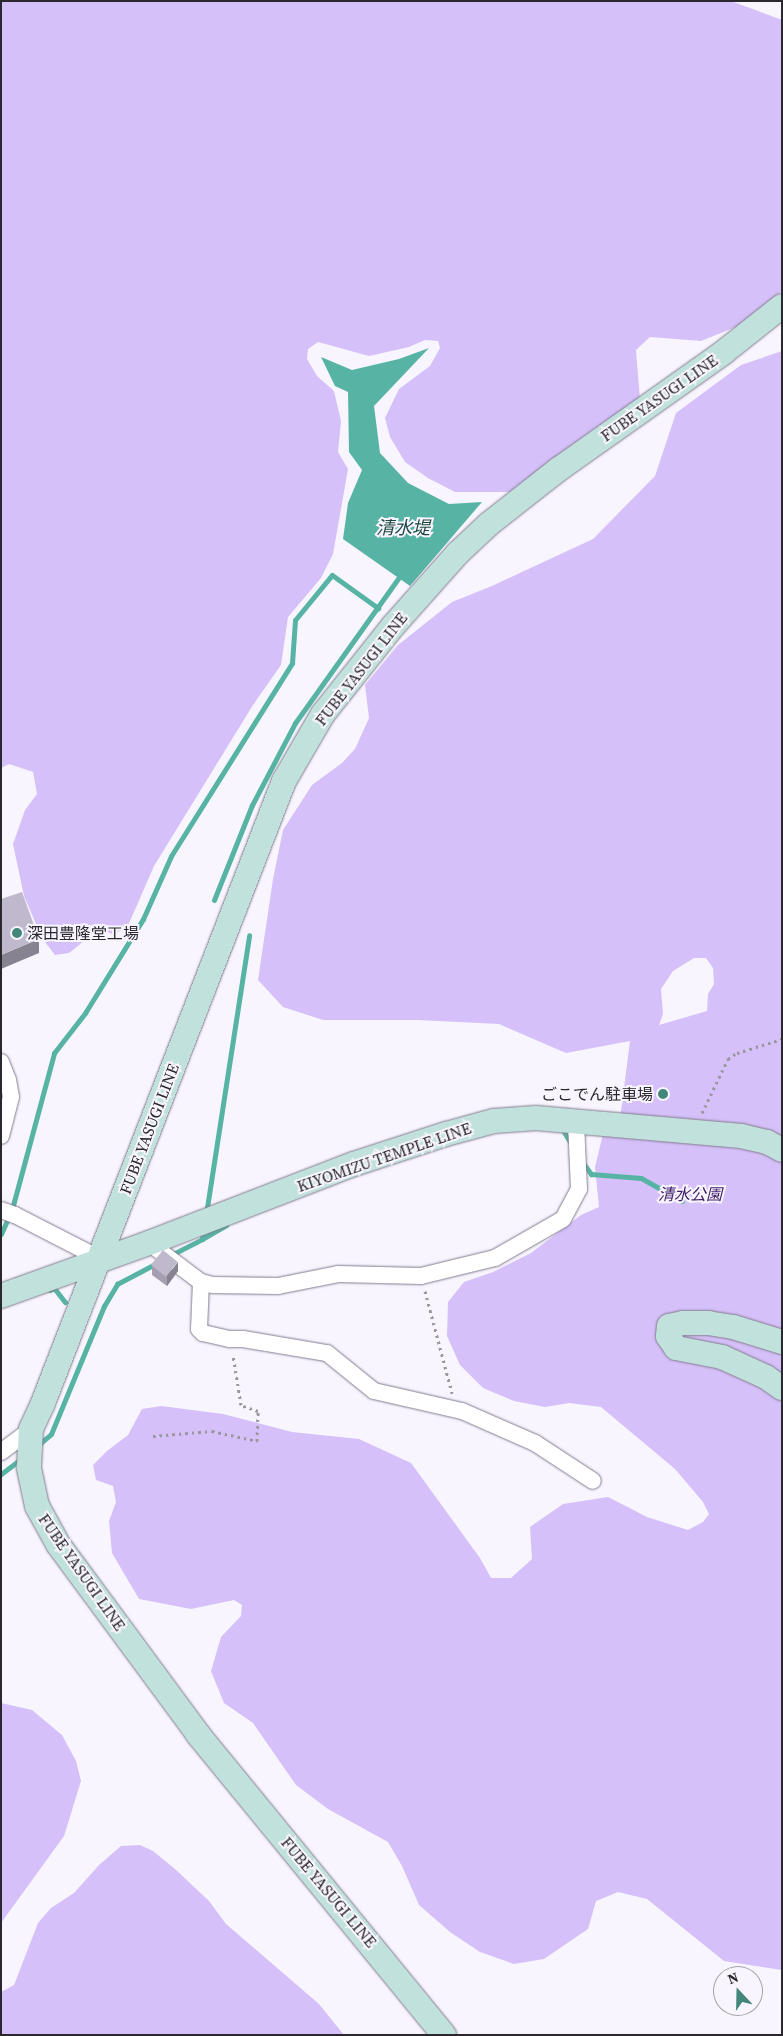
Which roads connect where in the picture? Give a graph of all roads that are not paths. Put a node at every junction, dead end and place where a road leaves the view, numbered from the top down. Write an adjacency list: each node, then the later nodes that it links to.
1 (782, 306): 8 (main road, FUBE YASUGI LINE)
2 (1, 1062): 4 (street)
3 (576, 1122): 5 (main road, KIYOMIZU TEMPLE LINE); 7 (main road, KIYOMIZU TEMPLE LINE); 9 (street)
4 (1, 1136)
5 (782, 1150)
6 (1, 1210): 8 (street)
7 (149, 1243): 8 (main road, KIYOMIZU TEMPLE LINE); 9 (street)
8 (97, 1262): 10 (main road, KIYOMIZU TEMPLE LINE); 13 (main road, FUBE YASUGI LINE)
9 (201, 1282): 15 (street)
10 (1, 1296)
11 (782, 1342): 12 (main road)
12 (782, 1388)
13 (31, 1429): 14 (street); 16 (main road, FUBE YASUGI LINE)
14 (1, 1452)
15 (592, 1481)
16 (444, 2035)

